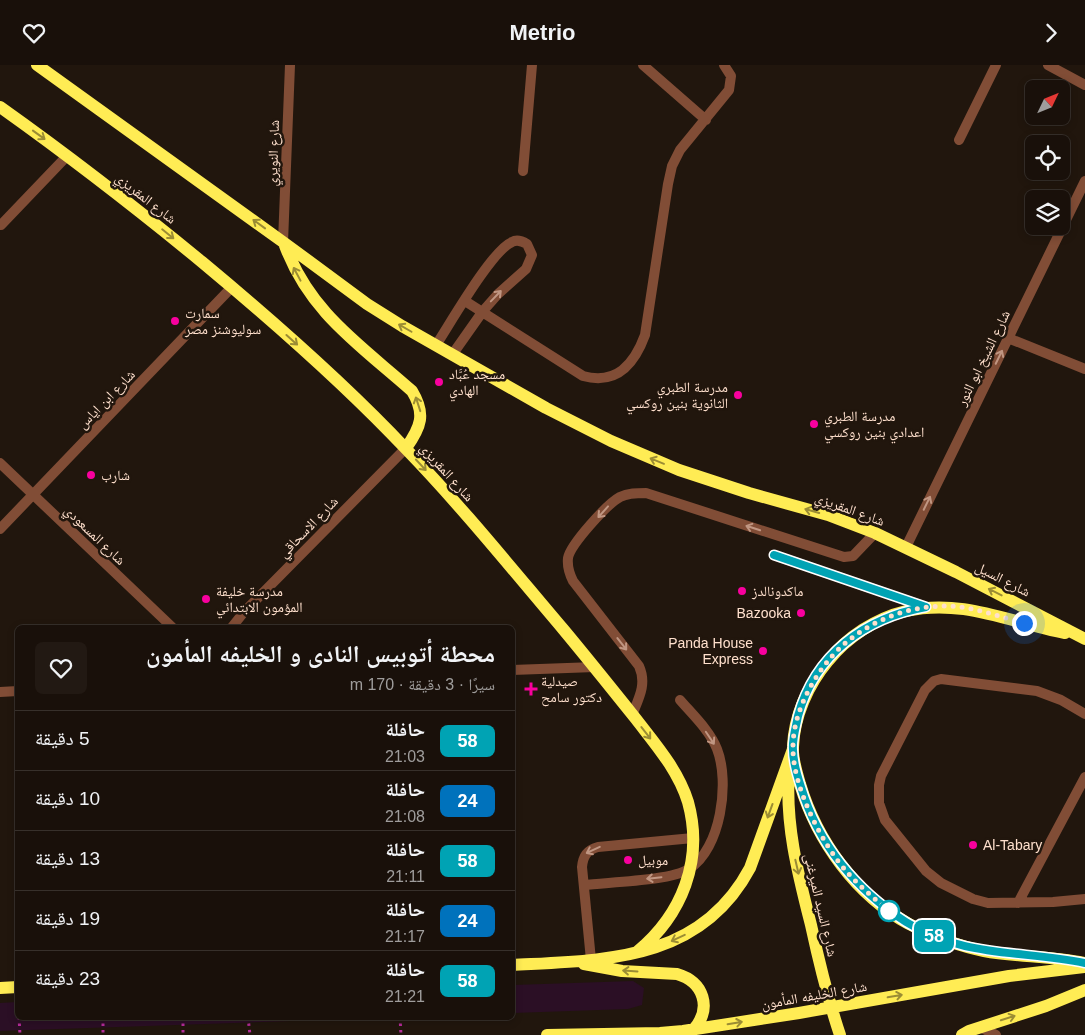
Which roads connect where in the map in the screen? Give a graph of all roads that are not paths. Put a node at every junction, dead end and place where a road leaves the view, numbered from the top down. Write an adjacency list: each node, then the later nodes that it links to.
1 (37, 65): 16 (main road, شارع المقريزي, one-way to 1)
2 (290, 65): 16 (street, شارع النويري)
3 (532, 65): 13 (street)
4 (643, 65): 10 (street)
5 (724, 65): 10 (street)
6 (996, 65): 11 (street)
7 (1048, 65): 8 (street)
8 (1085, 85)
9 (0, 107): 12 (main road, شارع المقريزي, one-way to 12)
10 (706, 120): 19 (street)
11 (959, 140)
12 (67, 156): 15 (street); 17 (main road, شارع المقريزي, one-way to 17)
13 (523, 171)
14 (1085, 183): 20 (street, شارع الشيخ ابو النور)
15 (1, 225)
16 (284, 242): 21 (main road, شارع المقريزي, one-way to 16); 24 (main road, one-way to 16)
17 (232, 287): 24 (main road, شارع المقريزي, one-way to 24); 26 (street, شارع ابن اياس)
18 (465, 301): 19 (street); 19 (street, one-way to 18); 21 (street)
19 (482, 311): 22 (street)
20 (1008, 338): 23 (street); 29 (street, شارع الشيخ ابو النور, one-way to 20)
21 (436, 345): 22 (main road, شارع المقريزي)
22 (452, 355): 28 (main road, شارع المقريزي, one-way to 22)
23 (1085, 369)
24 (406, 448): 33 (street, شارع الاسحاقي); 35 (main road, شارع المقريزي, one-way to 35)
25 (0, 463): 26 (street, شارع المسعودي)
26 (33, 495): 27 (street, شارع ابن اياس); 32 (street, شارع المسعودي)
27 (0, 529)
28 (875, 533): 29 (main road, شارع المقريزي); 41 (street, one-way to 41)
29 (906, 547): 34 (main road, شارع السيل, one-way to 29)
30 (774, 555): 31 (street)
31 (926, 607): 34 (main road); 42 (main road)
32 (170, 625)
33 (234, 625)
34 (1081, 637)
35 (595, 667): 36 (street); 41 (main road, شارع المقريزي)
36 (515, 670)
37 (15, 691): 38 (street)
38 (0, 692)
39 (680, 700): 46 (street, one-way to 46)
40 (1085, 714): 49 (street)
41 (632, 715): 45 (main road, شارع المقريزي, one-way to 45)
42 (792, 749): 50 (main road, one-way to 50); 53 (main road); 59 (main road, شارع السيد الميرغنى, one-way to 59)
43 (1085, 777): 44 (street)
44 (1082, 790): 49 (street)
45 (693, 839): 46 (main road, شارع المقريزي); 47 (street, one-way to 47)
46 (689, 869): 47 (street, one-way to 47); 50 (main road, شارع المقريزي)
47 (584, 885): 51 (street)
48 (1085, 899): 49 (street)
49 (1018, 903)
50 (637, 952): 51 (main road)
51 (591, 960): 52 (main road)
52 (576, 961): 54 (main road); 61 (main road, one-way to 52)
53 (1085, 963)
54 (515, 965)
55 (1085, 967): 59 (main road, شارع الخليفه المأمون, one-way to 55)
56 (15, 987): 57 (main road)
57 (0, 988)
58 (1085, 990): 60 (main road, one-way to 58)
59 (830, 1007): 61 (main road, شارع الخليفه المأمون, one-way to 59); 64 (main road, شارع السيد الميرغنى)
60 (980, 1027): 65 (main road); 66 (street)
61 (692, 1032): 62 (main road, شارع الخليفه المأمون)
62 (659, 1034): 63 (main road, شارع الخليفه المأمون)
63 (547, 1035)
64 (840, 1035)
65 (962, 1035)
66 (996, 1035)

